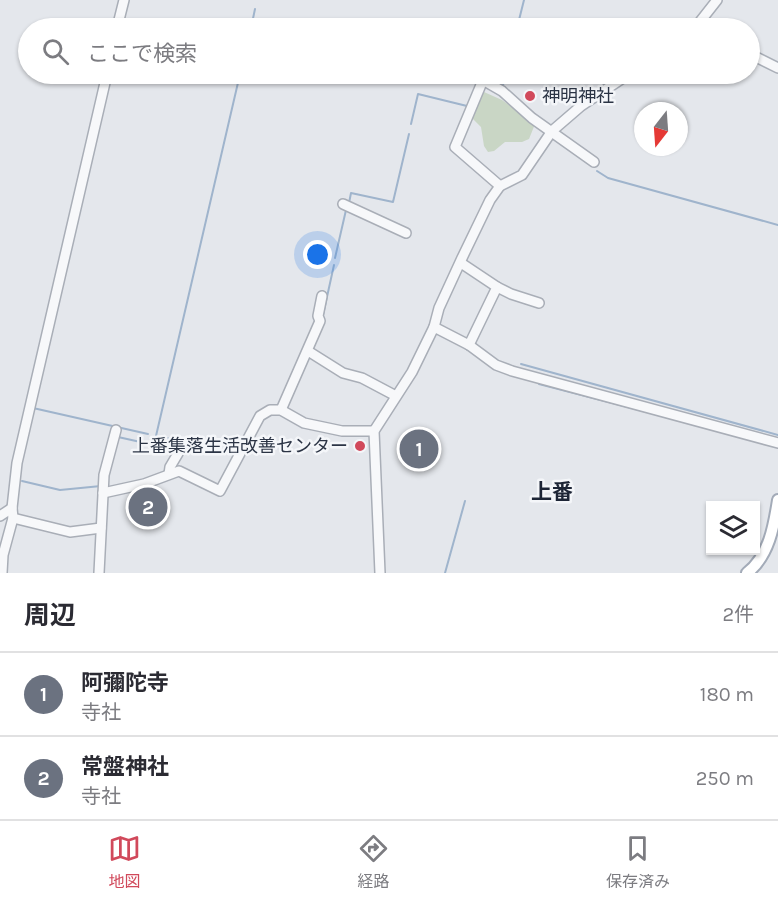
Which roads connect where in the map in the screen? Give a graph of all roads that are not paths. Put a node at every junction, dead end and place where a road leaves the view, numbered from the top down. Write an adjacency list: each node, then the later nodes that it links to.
1 (124, 0): 3 (street)
2 (717, 0): 4 (street)
3 (120, 18)
4 (704, 18)
5 (760, 59): 6 (street)
6 (778, 68)
7 (105, 84): 32 (street)
8 (481, 84): 13 (street)
9 (490, 84): 11 (street)
10 (614, 84): 11 (street)
11 (552, 131): 12 (street); 13 (street)
12 (594, 162)
13 (500, 186): 16 (street)
14 (343, 204): 15 (street)
15 (406, 232)
16 (461, 263): 17 (street); 20 (street)
17 (497, 287): 19 (street); 21 (street)
18 (322, 296): 22 (street)
19 (539, 303)
20 (434, 327): 21 (street); 23 (street)
21 (469, 345): 27 (street)
22 (308, 351): 23 (street); 24 (street)
23 (396, 396): 26 (street)
24 (280, 410): 26 (street); 29 (street)
25 (116, 430): 30 (street)
26 (374, 431): 39 (street)
27 (778, 443)
28 (183, 446): 29 (street)
29 (169, 474): 30 (street)
30 (104, 493): 35 (street)
31 (778, 500): 36 (main road)
32 (12, 508): 33 (street); 34 (street)
33 (0, 516)
34 (13, 519): 35 (street); 37 (street)
35 (101, 528): 38 (street)
36 (759, 569): 40 (main road)
37 (2, 573)
38 (99, 573)
39 (380, 573)
40 (747, 573)

